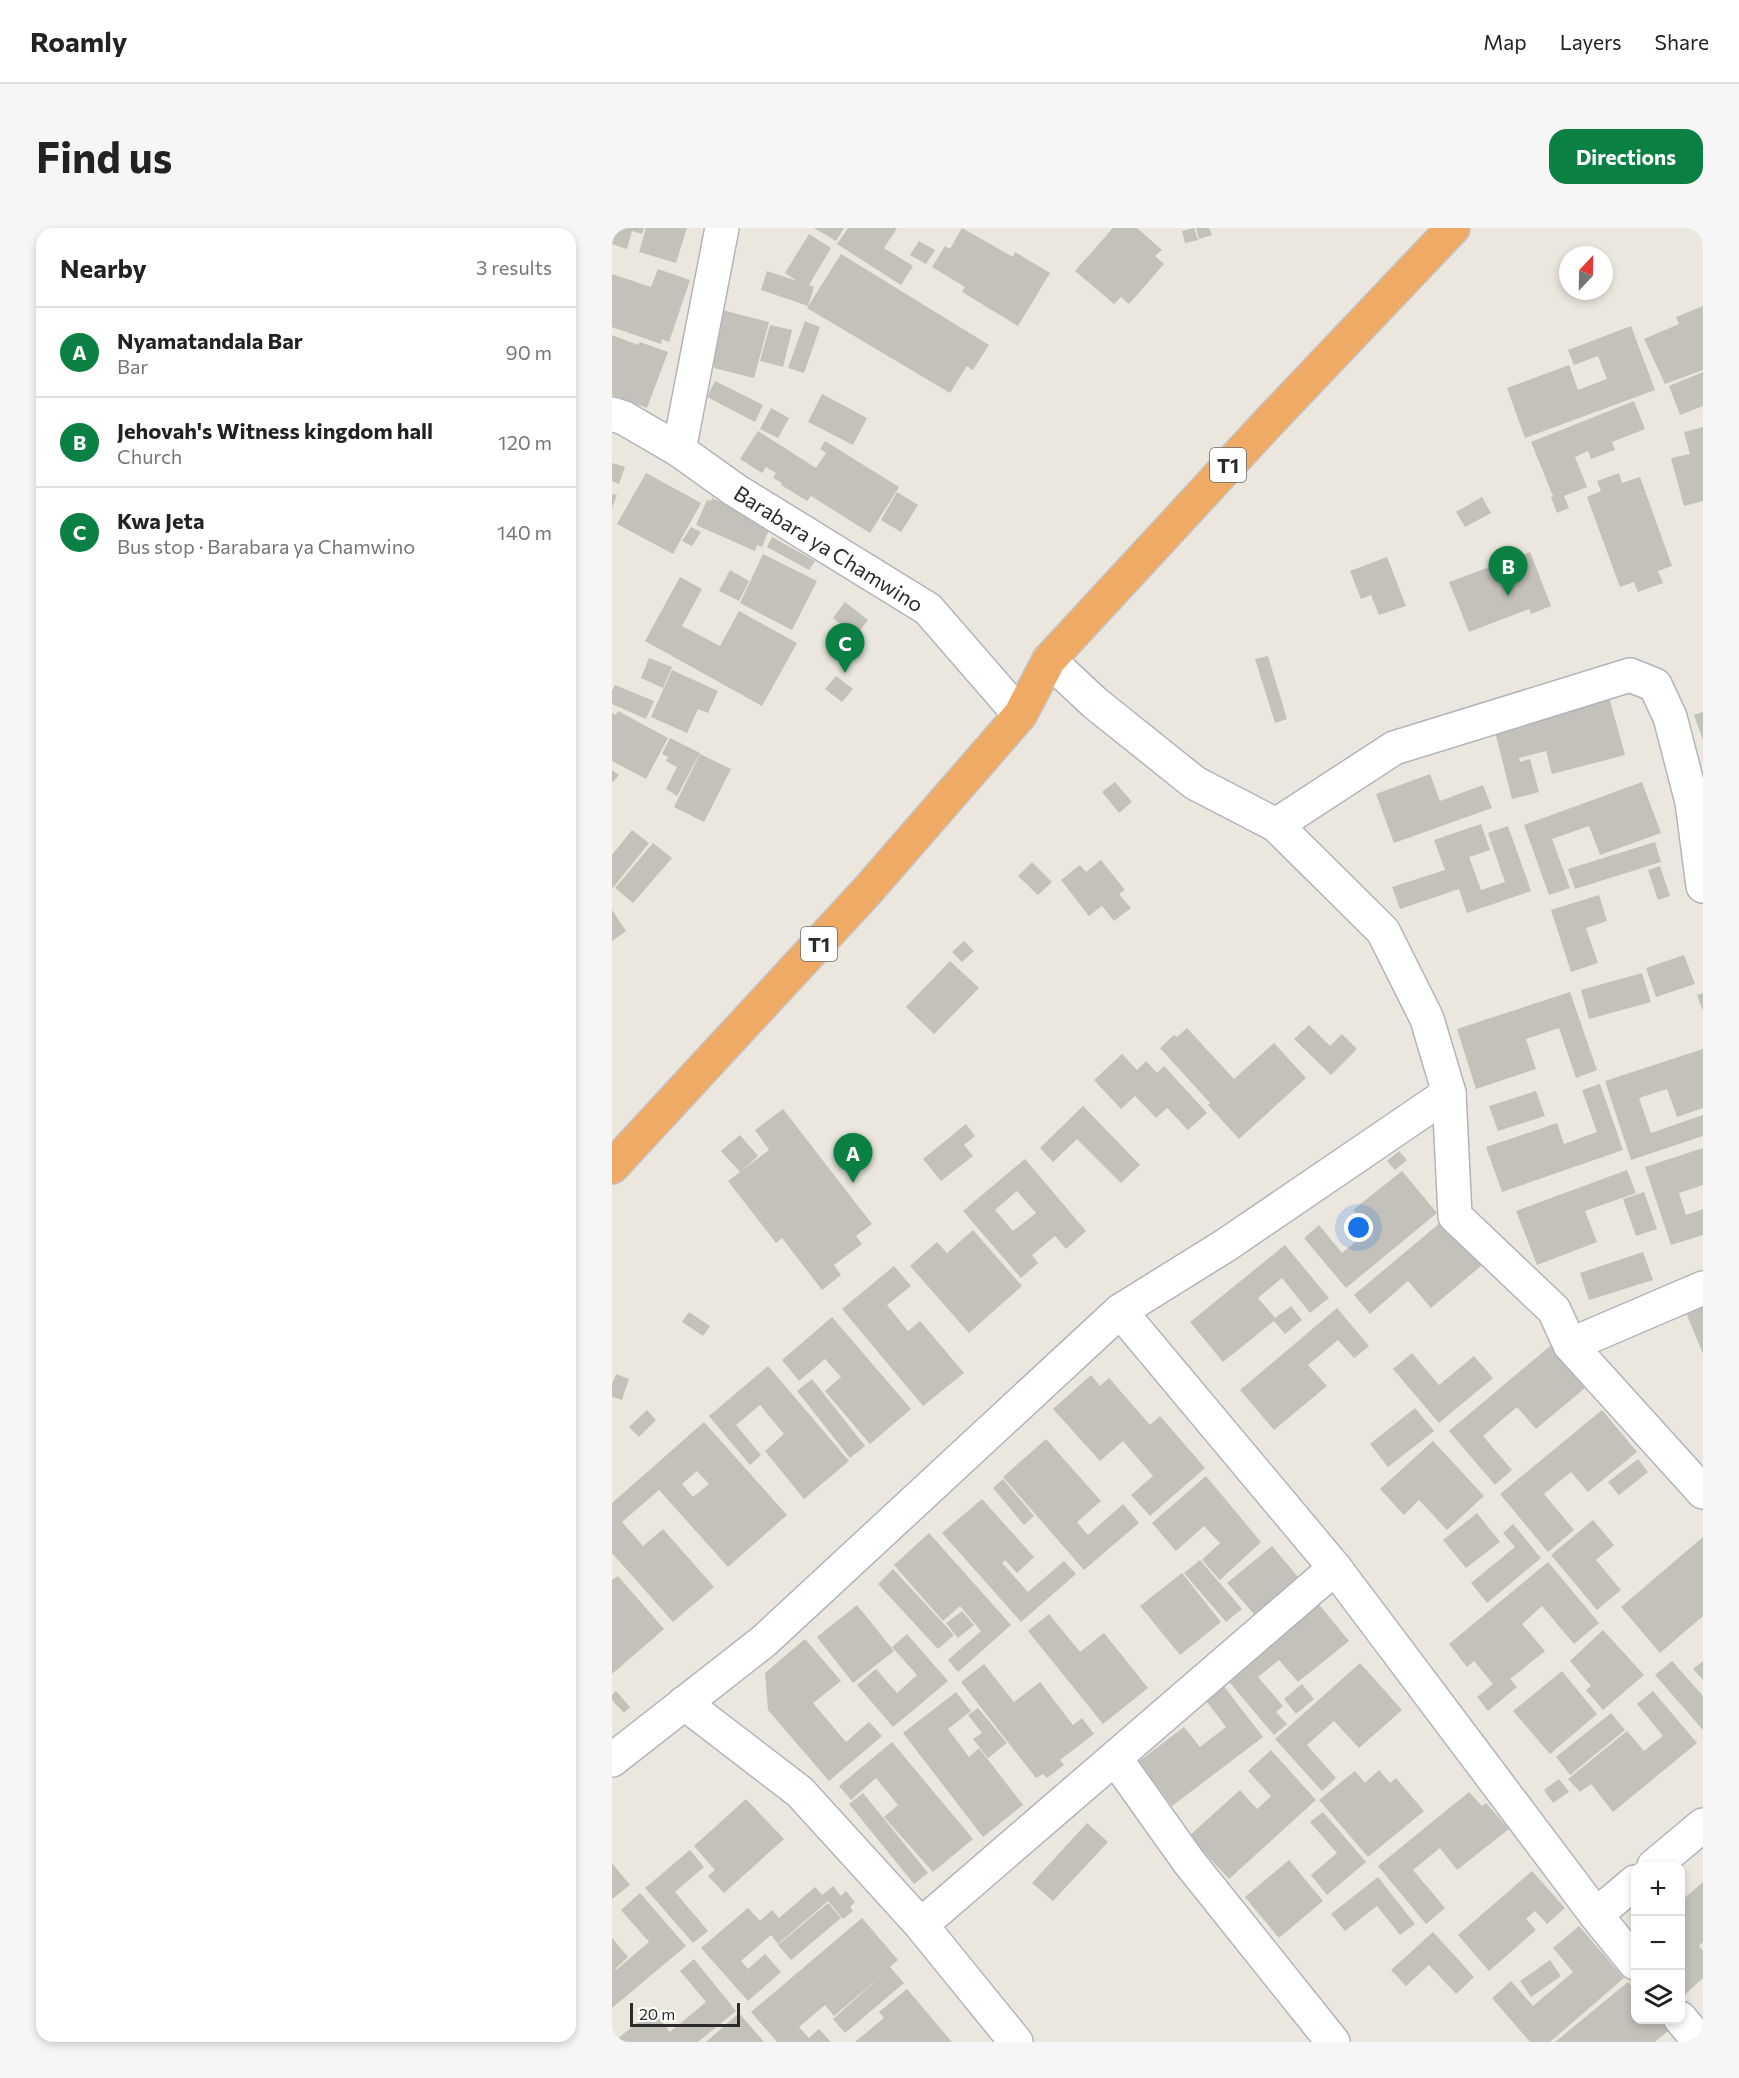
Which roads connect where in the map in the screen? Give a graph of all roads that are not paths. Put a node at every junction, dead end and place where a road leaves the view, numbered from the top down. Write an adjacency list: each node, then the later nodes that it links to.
1 (722, 228): 4 (street)
2 (1453, 228): 5 (highway, T1)
3 (612, 414): 4 (street, Barabara ya Chamwino)
4 (679, 450): 6 (street, Barabara ya Chamwino)
5 (1049, 660): 6 (highway, T1); 7 (street)
6 (1020, 715): 10 (highway, T1)
7 (1276, 825): 8 (street); 9 (street)
8 (1703, 886)
9 (1449, 1093): 12 (street); 13 (street)
10 (612, 1167)
11 (1703, 1288): 13 (street)
12 (1120, 1311): 15 (street); 16 (street)
13 (1570, 1345): 14 (street)
14 (1703, 1492)
15 (1335, 1568): 17 (street); 22 (street)
16 (684, 1703): 18 (street); 23 (street)
17 (1115, 1758): 23 (street); 26 (street)
18 (612, 1760)
19 (1703, 1826): 20 (street)
20 (1659, 1862)
21 (1631, 1885): 22 (street)
22 (1596, 1915): 24 (street)
23 (921, 1925): 27 (street)
24 (1631, 1958)
25 (1685, 2024): 28 (street)
26 (1322, 2038)
27 (1016, 2042)
28 (1700, 2042)

